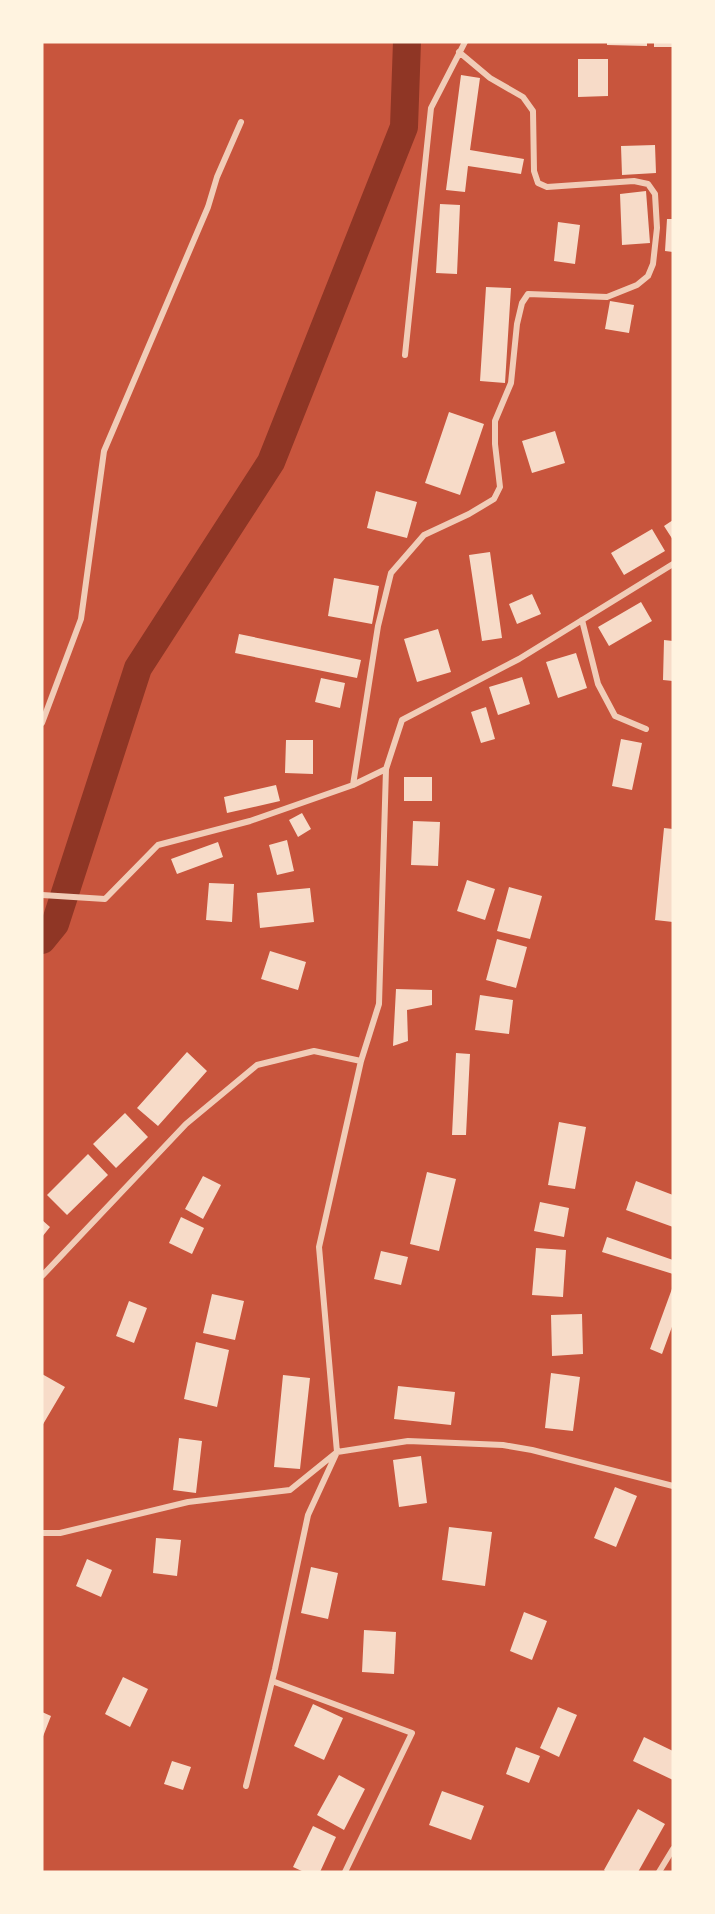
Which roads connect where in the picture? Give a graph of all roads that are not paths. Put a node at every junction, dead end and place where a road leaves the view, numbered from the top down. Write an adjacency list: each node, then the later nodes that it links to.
1 (465, 42): 2 (street)
2 (459, 52): 4 (street); 10 (street)
3 (241, 122): 7 (street)
4 (405, 355)
5 (673, 564): 6 (street)
6 (582, 620): 8 (street); 9 (street)
7 (42, 723)
8 (646, 729)
9 (386, 769): 10 (street); 12 (street)
10 (353, 785): 11 (street)
11 (43, 895)
12 (362, 1061): 13 (street); 14 (street)
13 (42, 1276)
14 (337, 1452): 15 (street); 16 (street); 17 (street)
15 (673, 1486)
16 (42, 1533)
17 (272, 1681): 18 (street); 20 (street)
18 (246, 1786)
19 (673, 1849): 21 (street)
20 (345, 1872)
21 (659, 1872)

